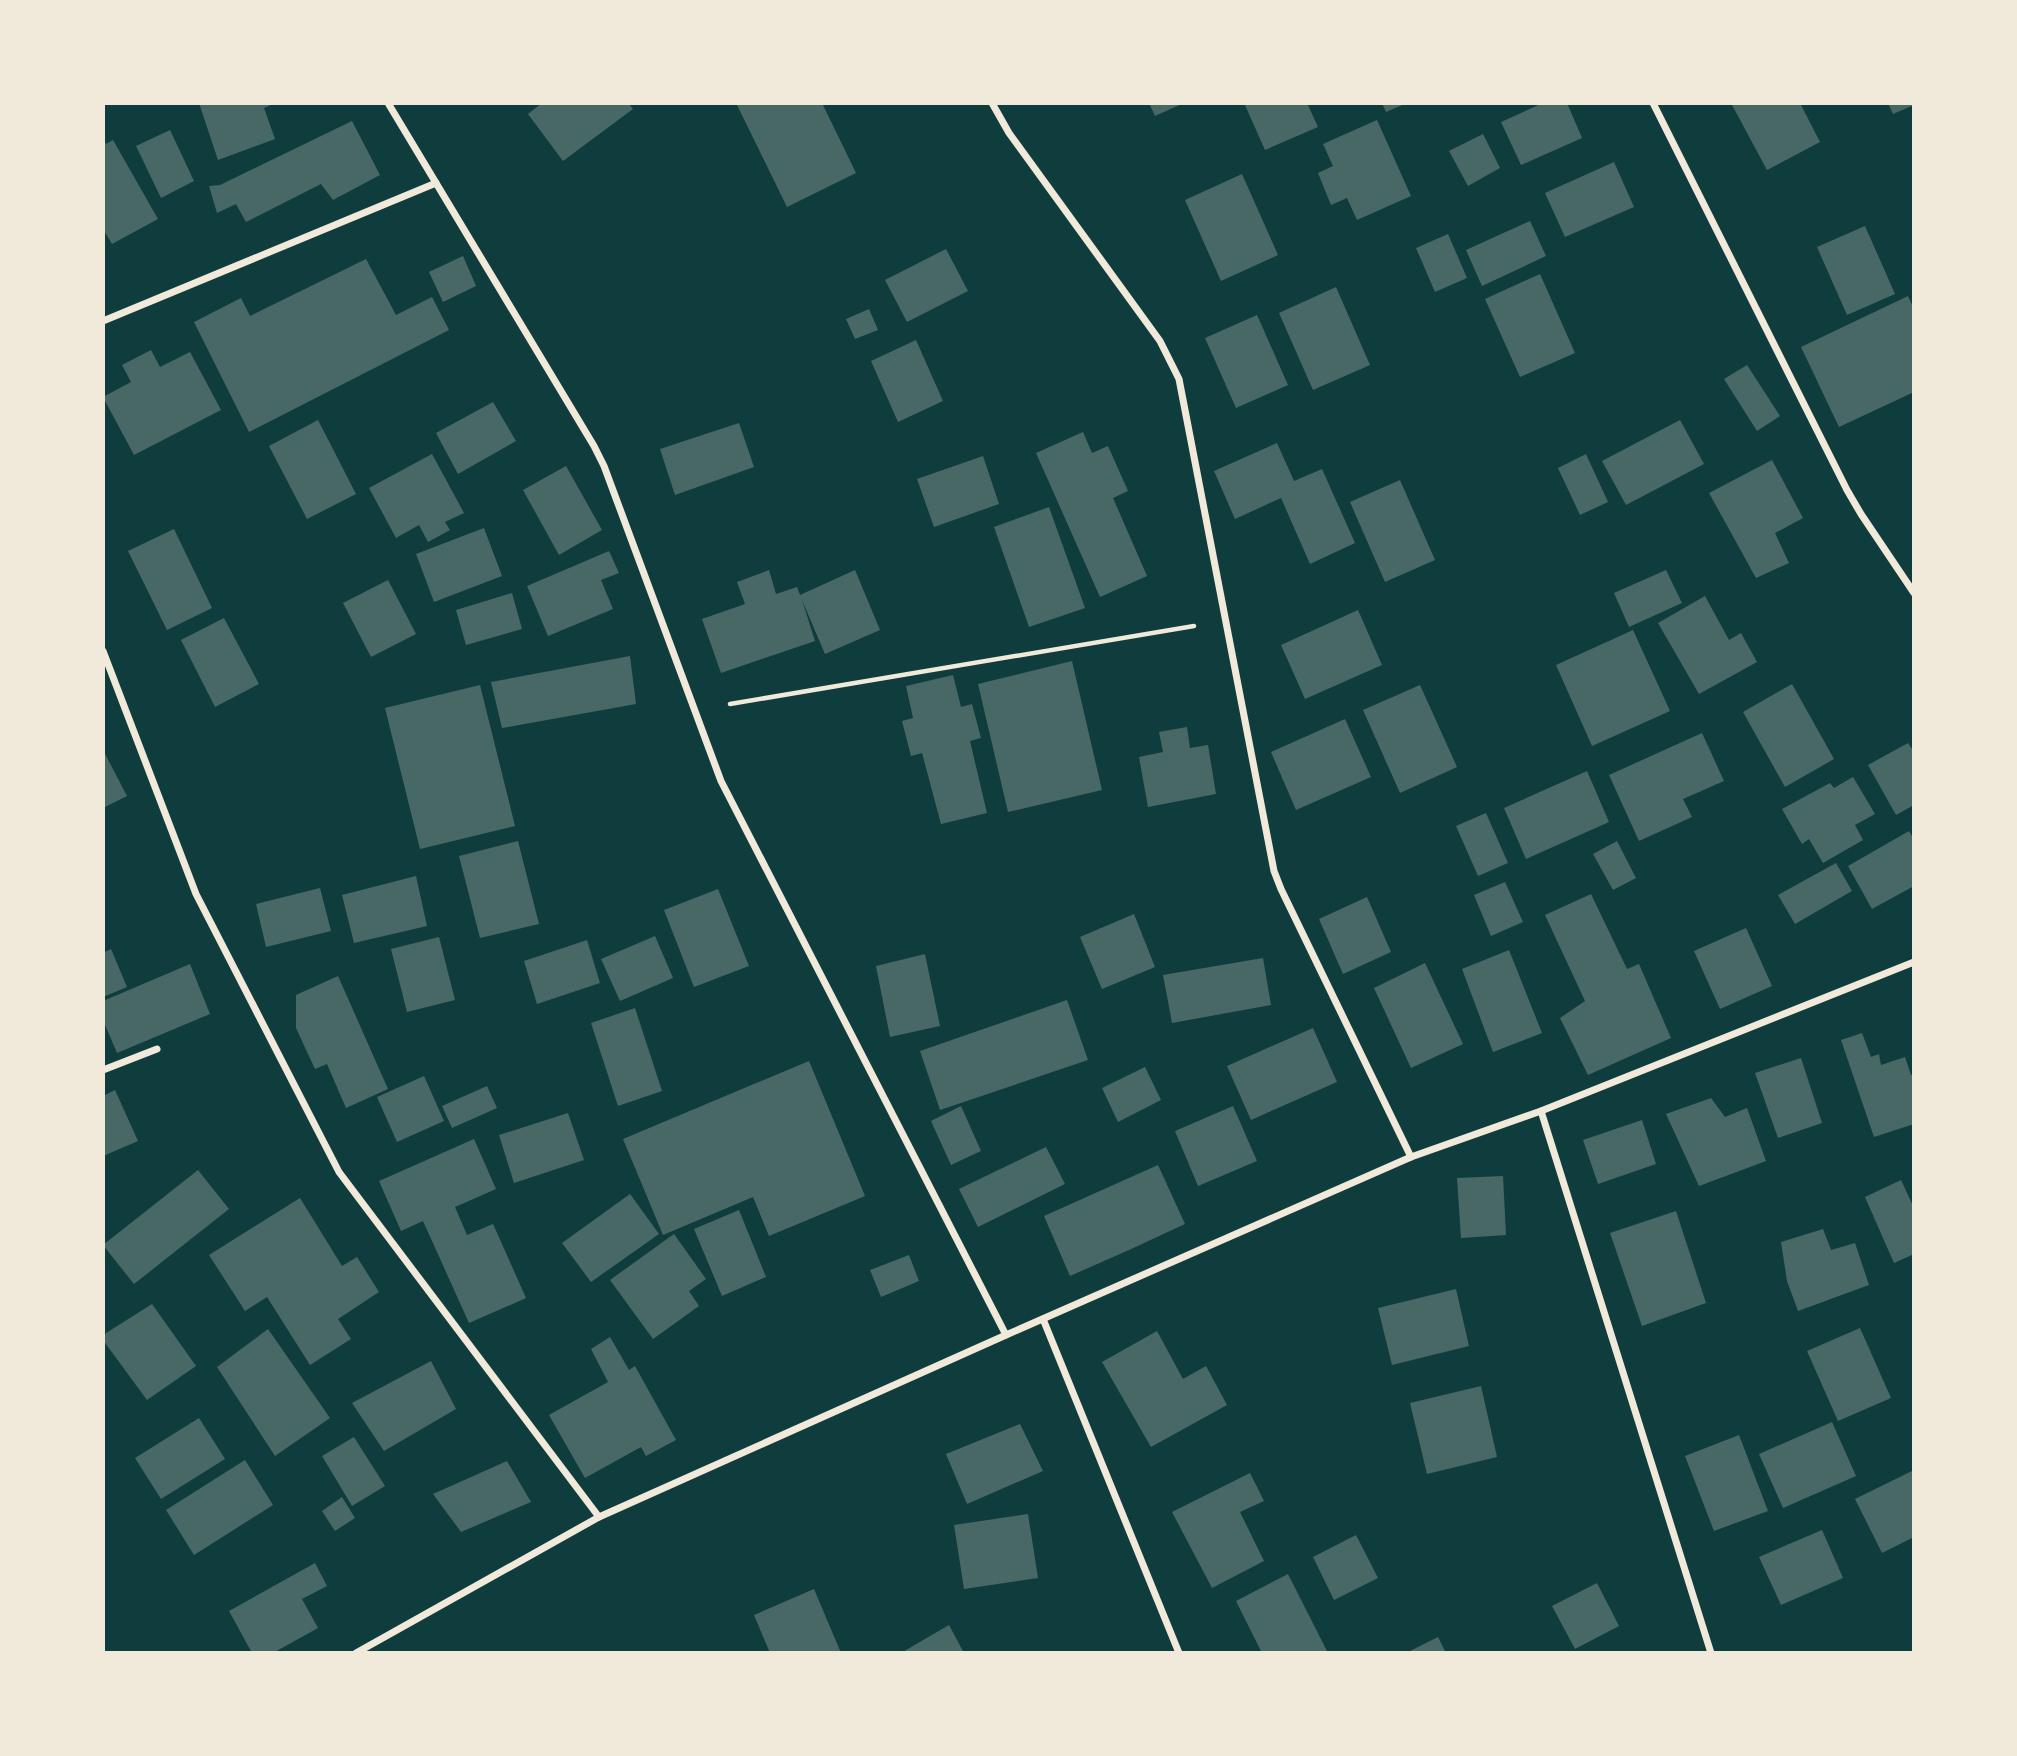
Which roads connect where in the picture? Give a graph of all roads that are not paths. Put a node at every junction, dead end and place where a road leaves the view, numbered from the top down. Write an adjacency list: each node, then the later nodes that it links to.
1 (388, 103): 4 (street)
2 (992, 103): 12 (street)
3 (1653, 103): 6 (street)
4 (436, 183): 5 (street); 14 (street)
5 (103, 321)
6 (1914, 593)
7 (103, 651): 15 (street)
8 (1914, 961): 11 (street)
9 (157, 1049): 10 (street)
10 (103, 1070)
11 (1541, 1111): 12 (street); 18 (street)
12 (1411, 1157): 13 (street)
13 (1043, 1319): 14 (street); 17 (street)
14 (1006, 1335): 15 (street)
15 (599, 1517): 16 (street)
16 (356, 1653)
17 (1179, 1653)
18 (1711, 1653)

